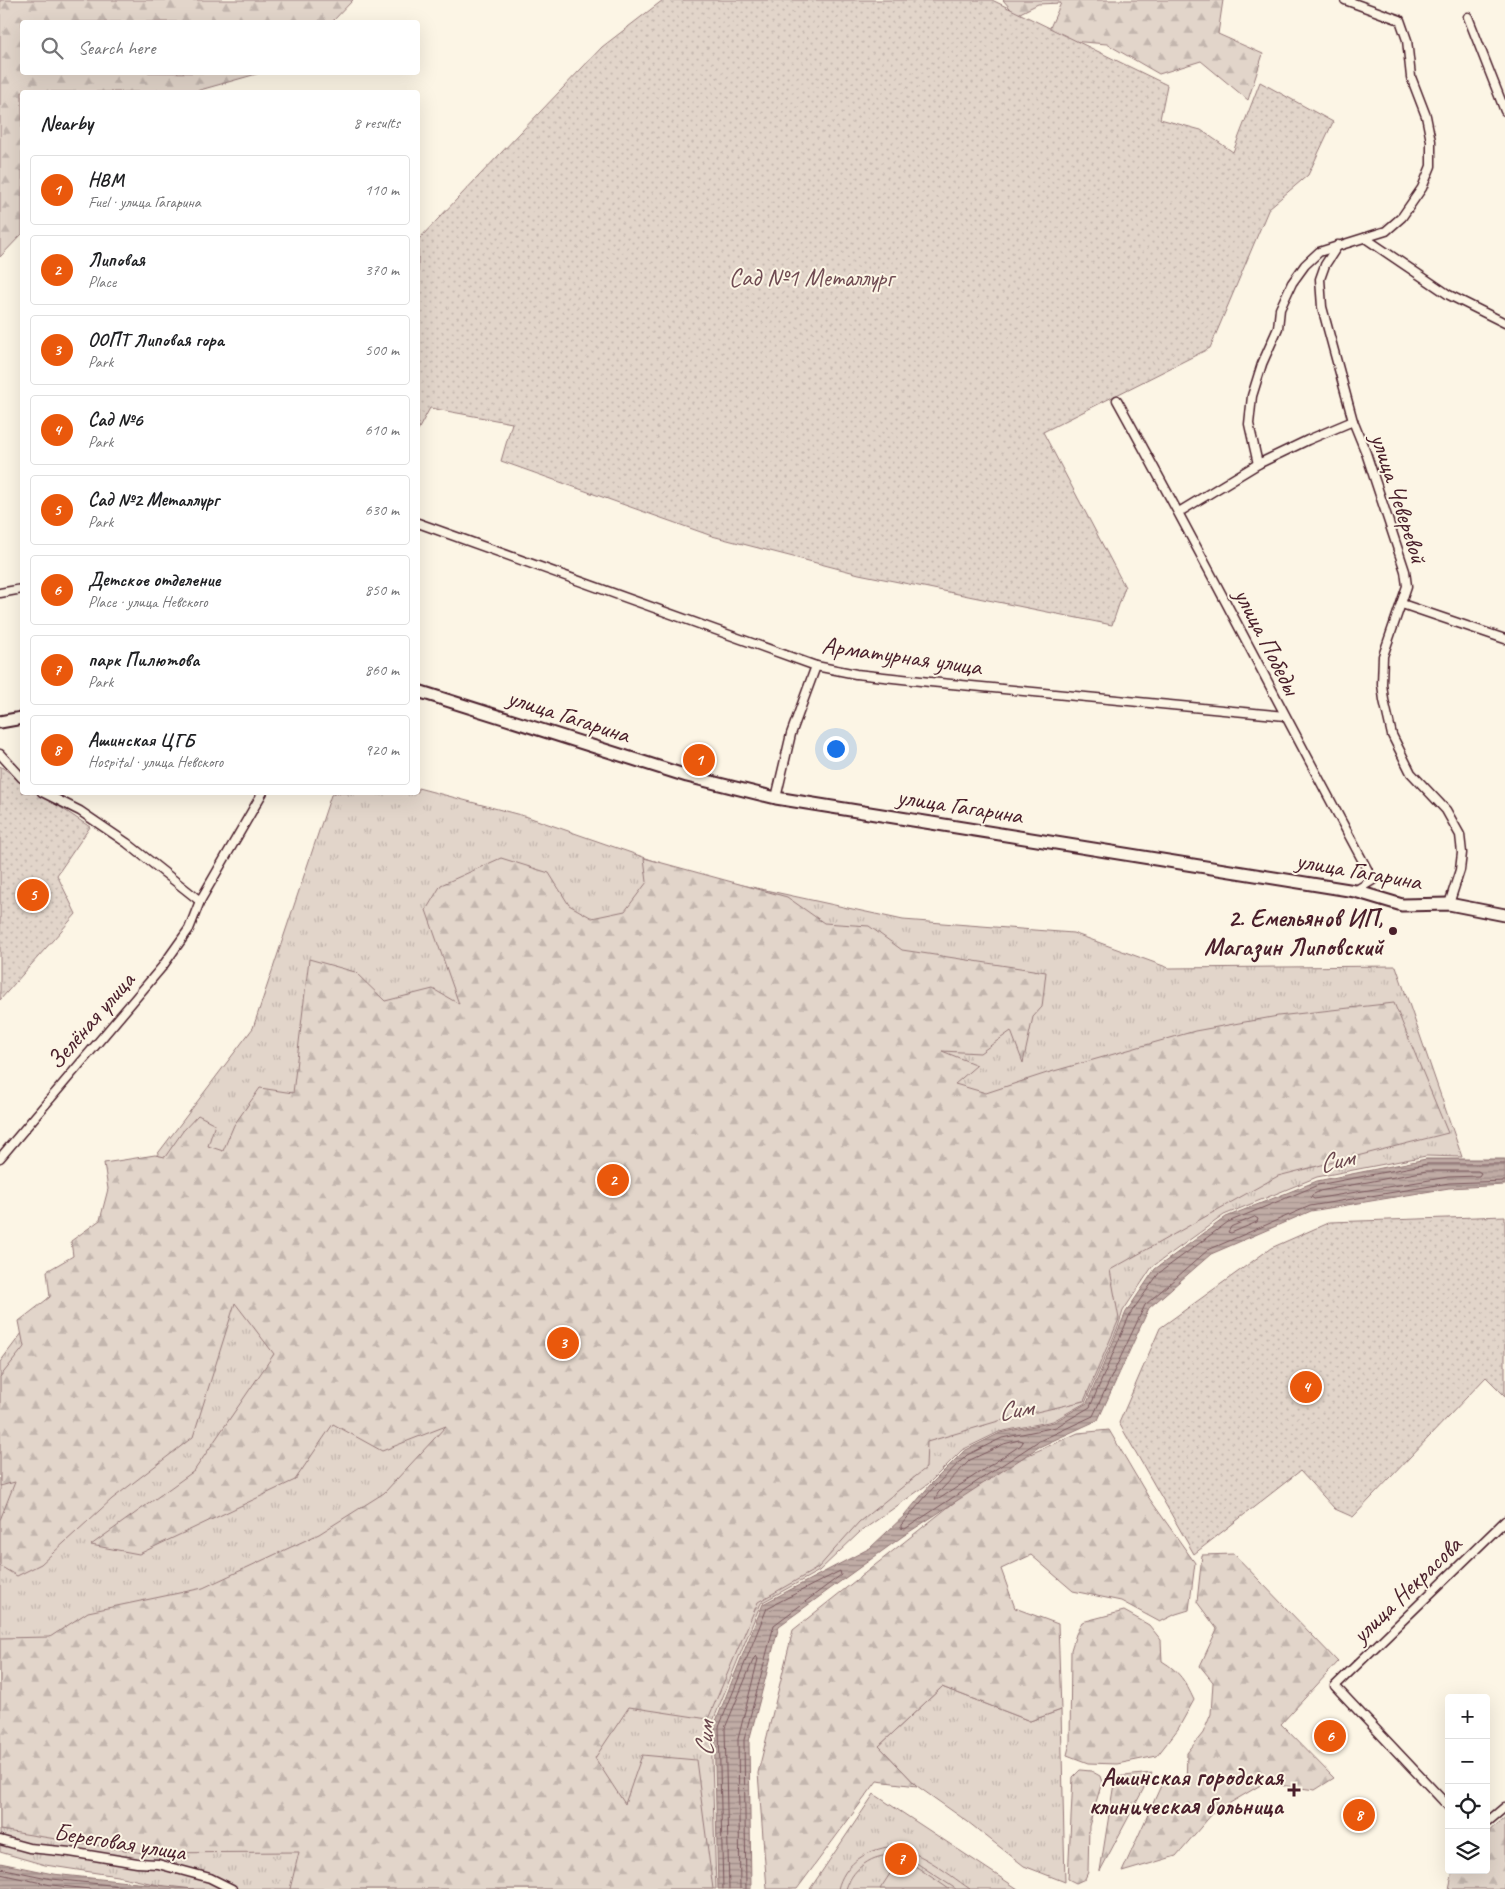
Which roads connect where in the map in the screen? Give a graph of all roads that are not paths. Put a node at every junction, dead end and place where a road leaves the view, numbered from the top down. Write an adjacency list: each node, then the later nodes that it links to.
1 (1345, 0): 4 (street)
2 (1468, 17): 3 (street)
3 (1505, 111)
4 (1365, 238): 5 (street); 6 (street)
5 (1338, 245): 8 (street, улица Чеверевой); 9 (street)
6 (1505, 323)
7 (1117, 400): 10 (street, улица Победы)
8 (1353, 421): 9 (street); 14 (street, улица Чеверевой)
9 (1258, 464): 10 (street)
10 (1179, 512): 18 (street, улица Победы)
11 (420, 524): 16 (street, Арматурная улица)
12 (20, 589): 13 (street)
13 (0, 593)
14 (1402, 604): 15 (street); 28 (street, улица Чеверевой)
15 (1505, 639)
16 (816, 666): 18 (street, Арматурная улица); 25 (street)
17 (420, 692): 25 (street, улица Гагарина)
18 (1285, 716): 26 (street, улица Победы)
19 (20, 718): 20 (street)
20 (0, 722)
21 (0, 754): 22 (street)
22 (20, 776)
23 (48, 795): 27 (street)
24 (260, 795): 27 (street, Зелёная улица)
25 (776, 798): 26 (street, улица Гагарина)
26 (1354, 891): 28 (street, улица Гагарина)
27 (200, 901): 30 (street, Зелёная улица)
28 (1448, 904): 29 (street, улица Гагарина)
29 (1505, 915)
30 (0, 1158)
31 (1505, 1521): 32 (street, улица Некрасова)
32 (1445, 1803)
33 (1505, 1806): 34 (street)
34 (1490, 1819)
35 (0, 1840): 36 (street, Береговая улица)
36 (232, 1889)

